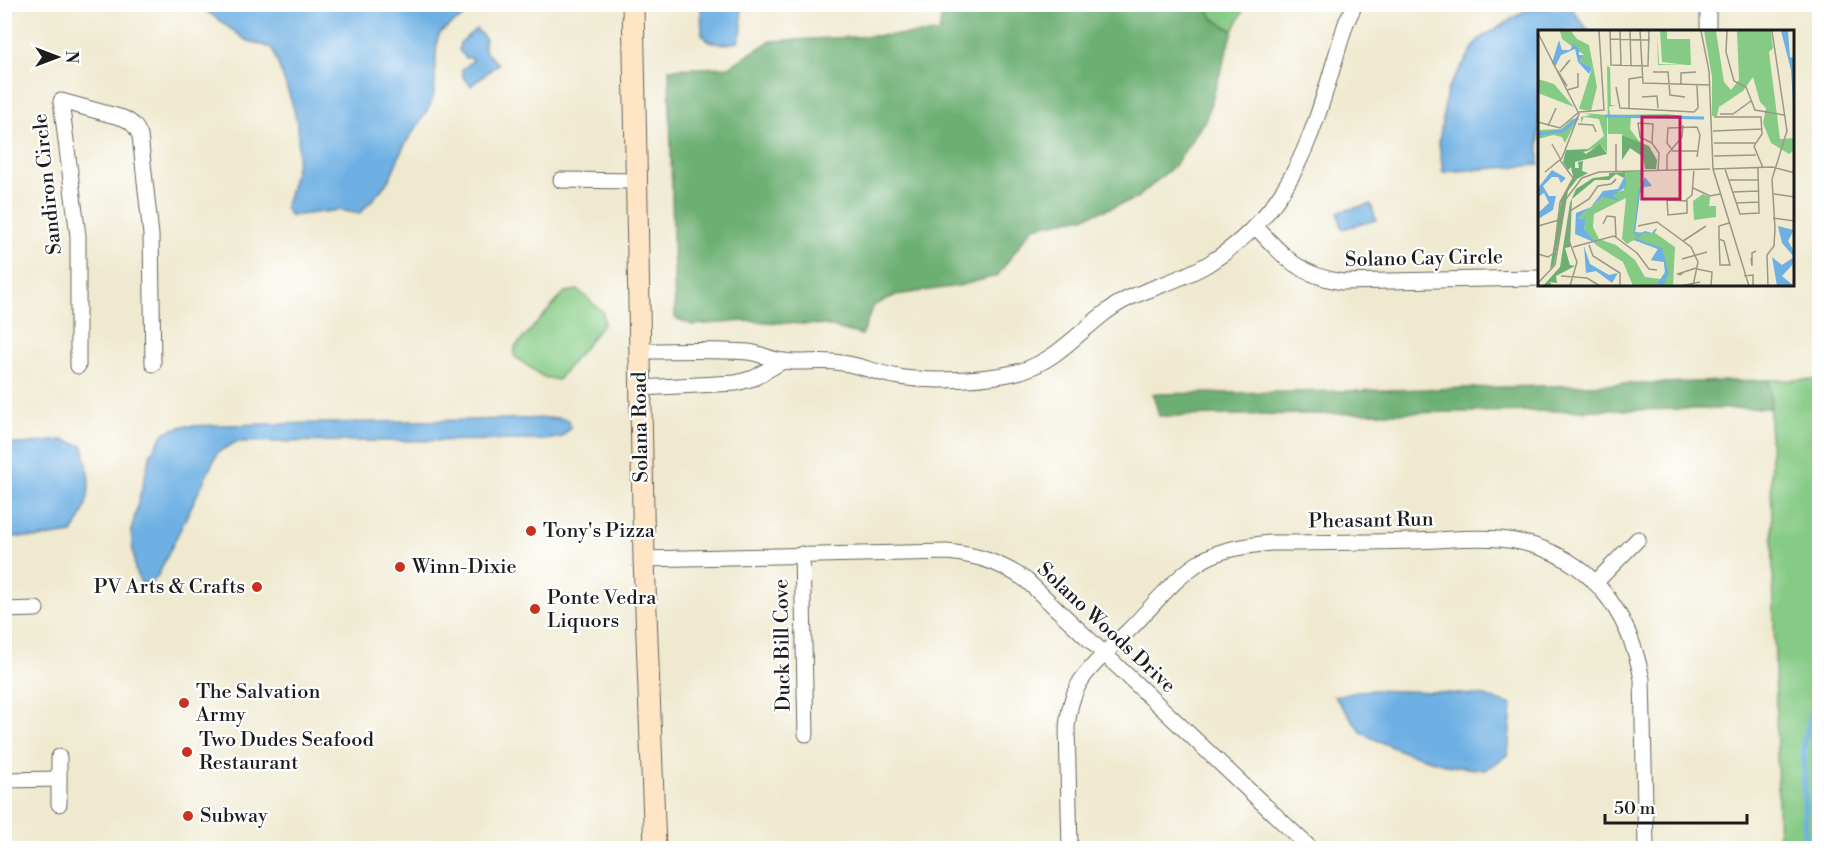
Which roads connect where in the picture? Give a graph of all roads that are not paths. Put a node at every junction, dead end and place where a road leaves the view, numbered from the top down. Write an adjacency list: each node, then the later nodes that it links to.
1 (633, 4): 6 (street, Solana Road)
2 (1355, 4): 7 (street)
3 (1708, 4): 4 (street)
4 (1708, 30)
5 (561, 180): 6 (street)
6 (637, 181): 9 (street, Solana Road)
7 (1256, 227): 8 (street, Solano Cay Circle); 10 (street)
8 (1538, 278)
9 (639, 351): 10 (street); 13 (street, Solana Road)
10 (783, 361): 13 (street)
11 (153, 364): 12 (street, Sandiron Circle)
12 (78, 366)
13 (640, 388): 16 (street, Solana Road)
14 (1638, 539): 17 (street)
15 (802, 554): 16 (street, Solano Woods Drive); 20 (street, Solano Woods Drive); 21 (street, Duck Bill Cove)
16 (644, 559): 26 (street, Solana Road)
17 (1595, 583): 20 (street, Pheasant Run); 29 (street, Pheasant Run)
18 (36, 609): 19 (street)
19 (4, 610)
20 (1104, 654): 27 (street, Pheasant Run); 28 (street, Solano Woods Drive)
21 (806, 734)
22 (59, 757): 23 (street)
23 (59, 779): 24 (street); 25 (street)
24 (4, 780)
25 (59, 804)
26 (655, 849)
27 (1070, 849)
28 (1310, 849)
29 (1646, 849)

